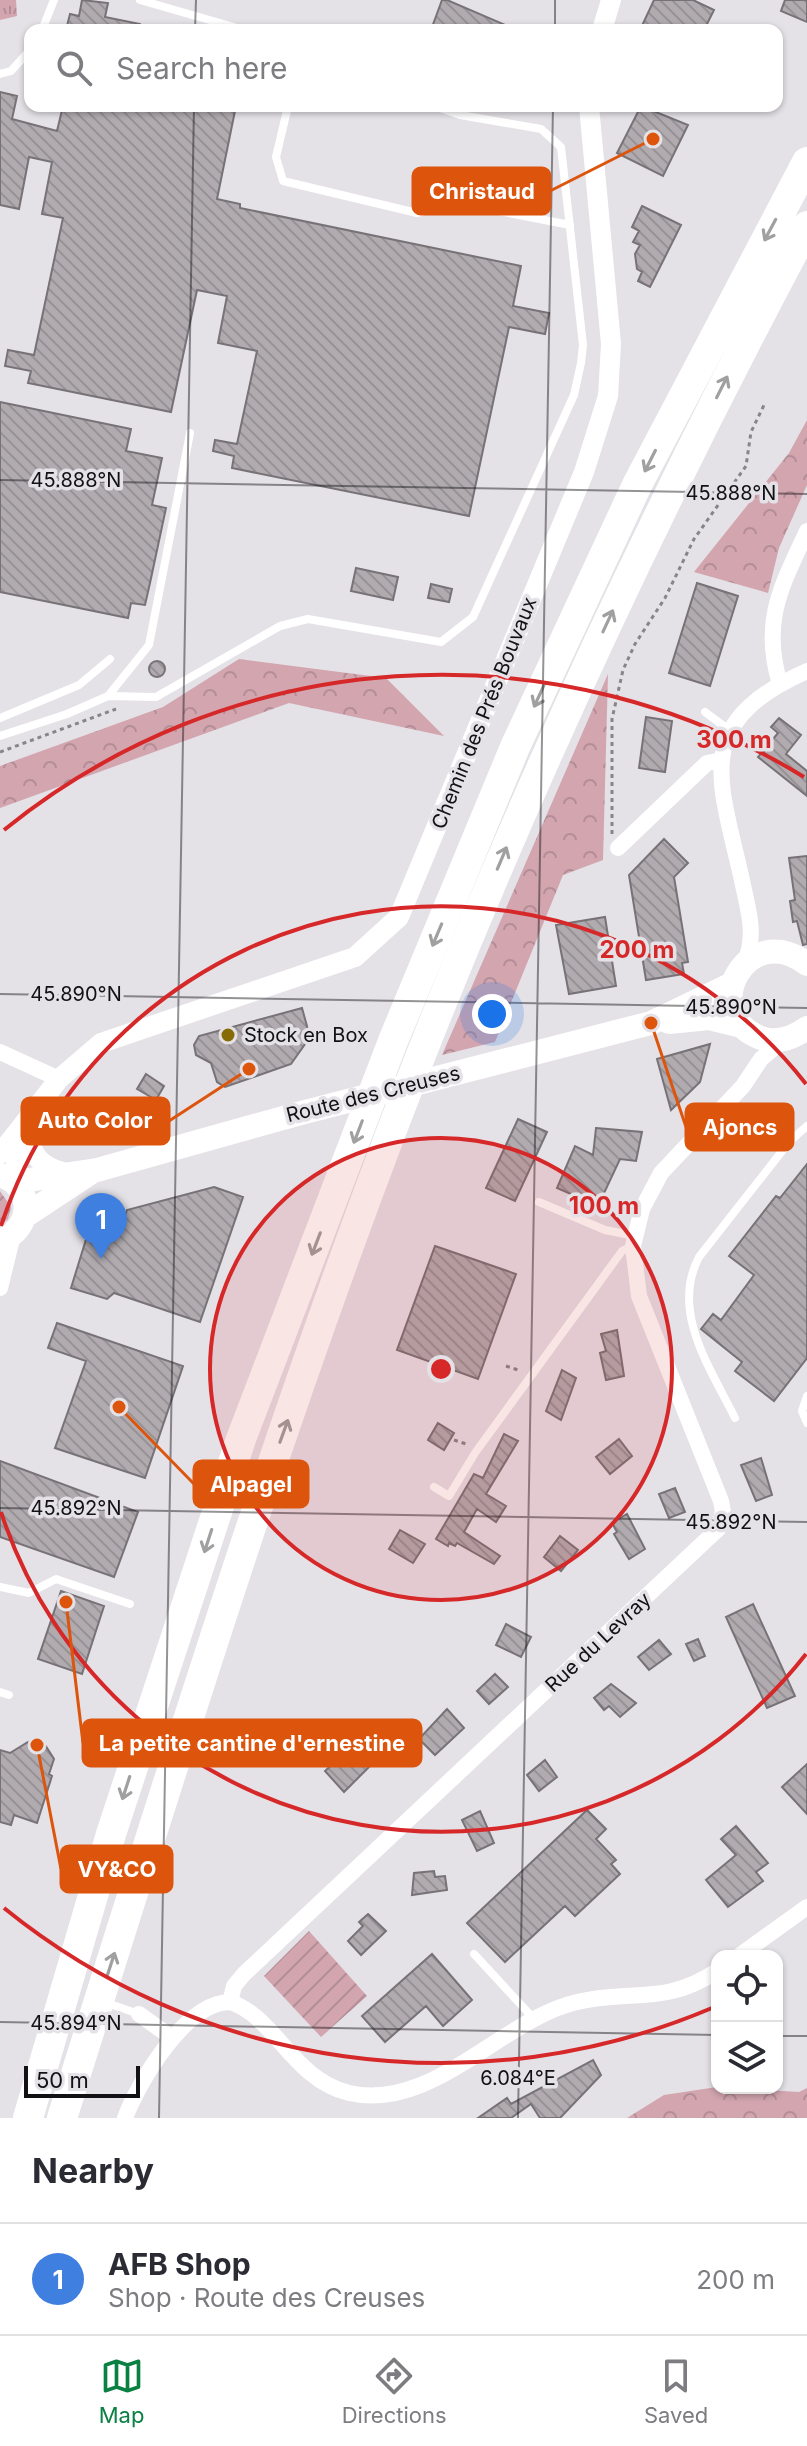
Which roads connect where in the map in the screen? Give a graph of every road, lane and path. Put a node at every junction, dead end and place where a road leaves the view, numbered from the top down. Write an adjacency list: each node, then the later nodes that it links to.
1 (54, 0): 4 (lane)
2 (140, 0): 5 (lane)
3 (611, 0): 6 (street)
4 (44, 24)
5 (232, 24)
6 (604, 24)
7 (24, 57): 8 (lane)
8 (0, 74)
9 (287, 112): 13 (lane)
10 (452, 112): 13 (lane)
11 (590, 112): 38 (street, Chemin des Prés Bouvaux)
12 (807, 162): 65 (highway, one-way to 65)
13 (570, 225): 21 (lane)
14 (807, 226): 60 (highway, one-way to 14)
15 (765, 403): 27 (path)
16 (190, 433): 21 (lane)
17 (807, 531): 20 (street)
18 (110, 659): 23 (lane)
19 (807, 671): 20 (street)
20 (780, 684): 24 (street)
21 (108, 696): 25 (lane)
22 (705, 712): 24 (lane)
23 (0, 718)
24 (729, 730): 26 (street)
25 (0, 736)
26 (722, 760): 27 (street); 28 (street)
27 (618, 848)
28 (753, 925): 29 (street); 30 (street)
29 (782, 951): 30 (main road); 31 (main road)
30 (745, 963): 32 (main road)
31 (806, 963)
32 (732, 984): 33 (main road, Route des Creuses); 34 (main road)
33 (651, 1023): 34 (main road, Route des Creuses); 43 (main road, Route des Creuses)
34 (746, 1030): 35 (main road, Route des Creuses); 37 (street)
35 (798, 1036): 37 (street, Rue du Levray)
36 (0, 1052): 38 (street)
37 (752, 1070): 48 (street, Rue du Levray)
38 (59, 1079): 39 (street, Chemin des Prés Bouvaux)
39 (41, 1099): 40 (street); 42 (street)
40 (27, 1124): 44 (street); 45 (street)
41 (807, 1126): 51 (lane)
42 (0, 1154)
43 (97, 1170): 44 (main road, Route des Creuses); 47 (main road, Route des Creuses)
44 (62, 1172): 45 (main road, Route des Creuses)
45 (10, 1179): 47 (main road)
46 (539, 1202): 48 (lane)
47 (13, 1231): 49 (street)
48 (634, 1241): 53 (lane); 61 (street, Rue du Levray)
49 (1, 1278)
50 (807, 1396): 52 (lane)
51 (735, 1418)
52 (807, 1423)
53 (434, 1487)
54 (0, 1587): 55 (lane)
55 (130, 1604)
56 (807, 1907): 57 (street)
57 (747, 1950)
58 (474, 1954): 63 (lane)
59 (711, 1974): 63 (street)
60 (99, 2000): 62 (lane); 66 (highway)
61 (230, 2002): 63 (street); 64 (street)
62 (139, 2014): 64 (street)
63 (536, 2021)
64 (172, 2038): 67 (street)
65 (28, 2118)
66 (62, 2118)
67 (125, 2118)

